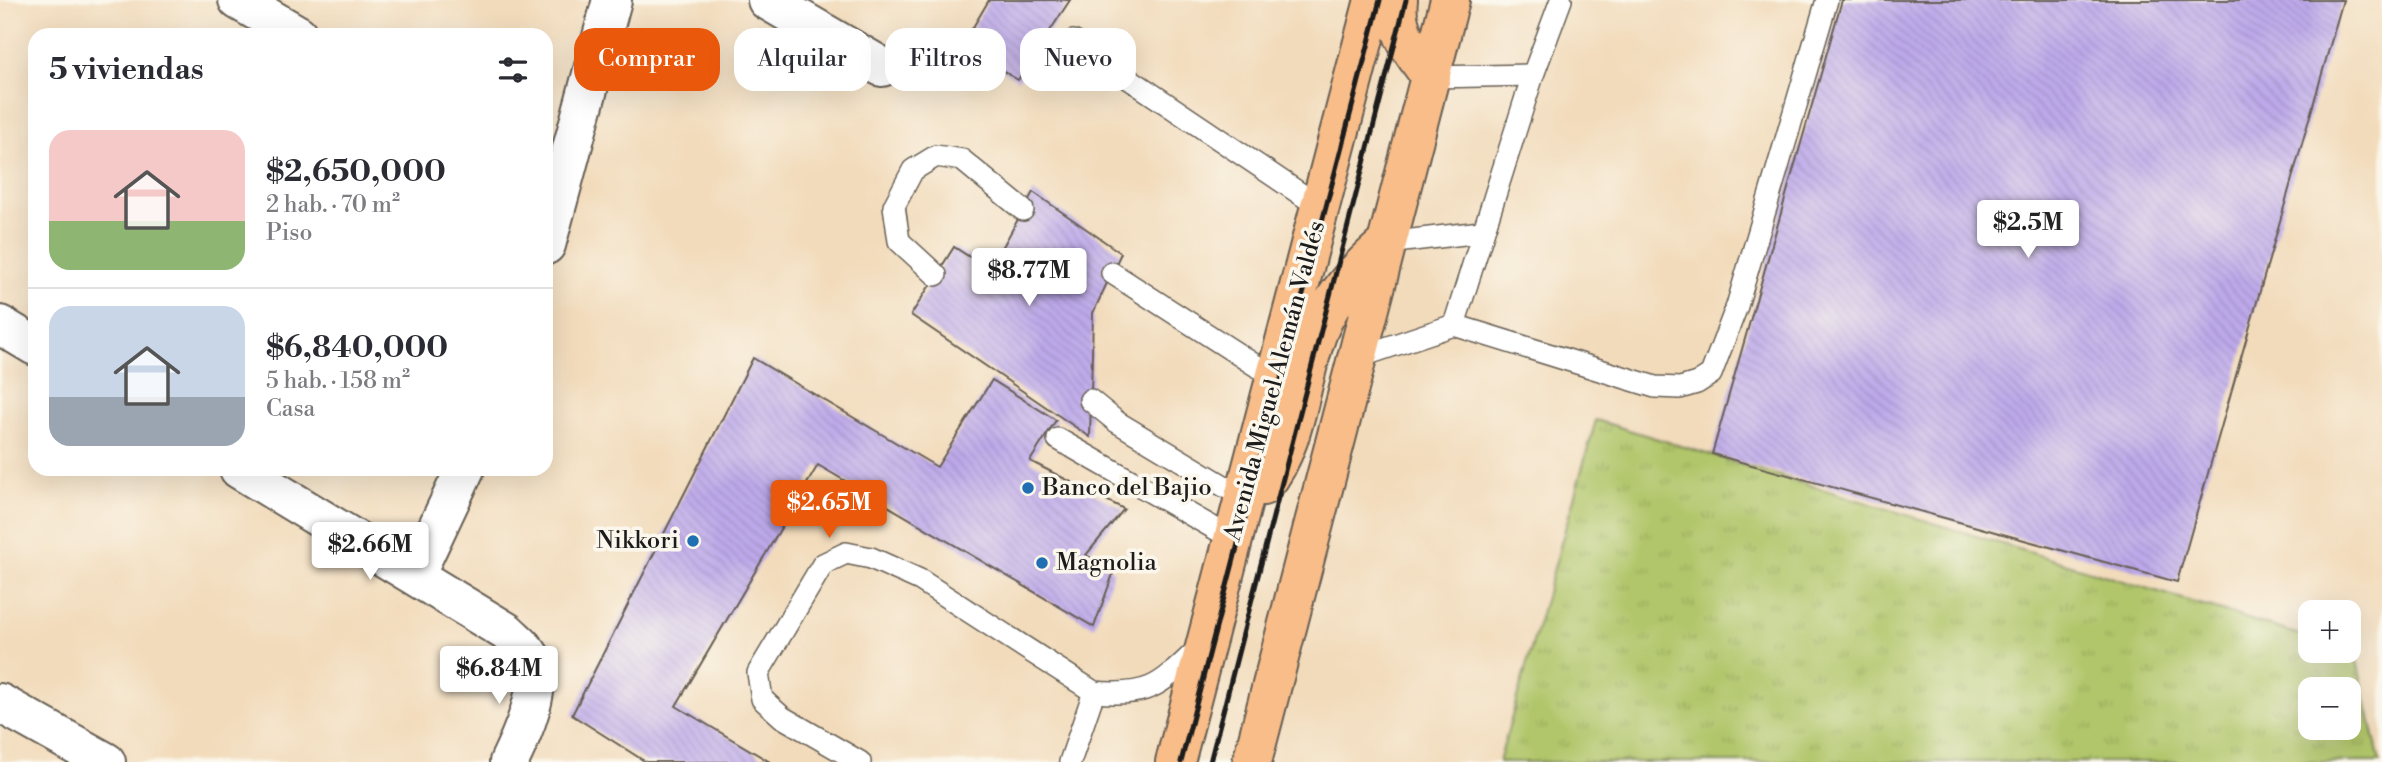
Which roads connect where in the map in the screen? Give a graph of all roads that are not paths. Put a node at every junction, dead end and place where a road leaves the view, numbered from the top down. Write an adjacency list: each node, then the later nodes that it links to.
1 (612, 0): 14 (street)
2 (767, 0): 10 (street)
3 (1374, 0): 15 (highway, Avenida Miguel Alemán Valdés)
4 (1398, 0): 12 (highway)
5 (1450, 0): 12 (highway)
6 (1562, 0): 11 (lane)
7 (1827, 0): 22 (lane)
8 (244, 2): 9 (street)
9 (287, 28)
10 (882, 67)
11 (1533, 75): 12 (lane); 17 (lane)
12 (1431, 76): 18 (highway)
13 (1136, 83): 15 (lane)
14 (553, 185)
15 (1320, 206): 25 (highway, Avenida Miguel Alemán Valdés)
16 (1023, 210): 20 (lane)
17 (1481, 232): 18 (lane); 22 (lane)
18 (1387, 243): 24 (highway); 30 (highway)
19 (1112, 273): 25 (lane)
20 (936, 275)
21 (0, 325): 23 (street)
22 (1454, 325): 24 (lane)
23 (28, 342)
24 (1356, 358): 41 (highway)
25 (1275, 378): 30 (highway, Avenida Miguel Alemán Valdés)
26 (1090, 400): 30 (lane)
27 (1058, 439): 31 (lane)
28 (251, 476): 32 (street)
29 (463, 476): 32 (street)
30 (1244, 498): 31 (highway, Avenida Miguel Alemán Valdés)
31 (1233, 539): 33 (highway, Avenida Miguel Alemán Valdés)
32 (415, 575): 37 (street)
33 (1207, 641): 34 (lane); 40 (highway, Avenida Miguel Alemán Valdés)
34 (1094, 692): 38 (lane); 39 (lane)
35 (0, 703): 36 (street)
36 (106, 762)
37 (509, 762)
38 (860, 762)
39 (1070, 762)
40 (1175, 762)
41 (1252, 762)

